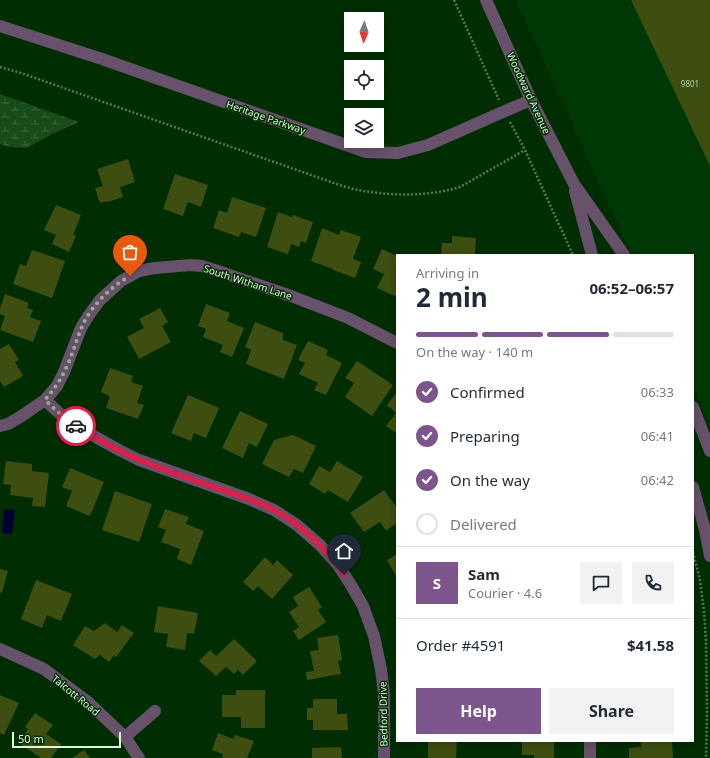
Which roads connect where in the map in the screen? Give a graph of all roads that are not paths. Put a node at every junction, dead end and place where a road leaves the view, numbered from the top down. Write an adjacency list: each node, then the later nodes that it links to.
1 (486, 0): 3 (street, Woodward Avenue)
2 (0, 26): 3 (street, Heritage Parkway)
3 (531, 100): 4 (street, Woodward Avenue)
4 (574, 184): 6 (street, Woodward Avenue); 7 (street, Woodward Avenue)
5 (128, 245): 8 (street)
6 (592, 254)
7 (623, 254)
8 (139, 271): 9 (street, South Witham Lane); 10 (street, South Witham Lane)
9 (396, 342)
10 (45, 400): 12 (street, South Witham Lane); 21 (street, Bedford Drive)
11 (694, 411): 13 (street)
12 (0, 426)
13 (710, 451)
14 (694, 491): 15 (street)
15 (710, 556)
16 (0, 649): 18 (street, Talcott Road)
17 (155, 711): 18 (street)
18 (125, 737): 20 (street, Talcott Road)
19 (590, 742): 22 (street)
20 (139, 758)
21 (384, 758)
22 (590, 758)

